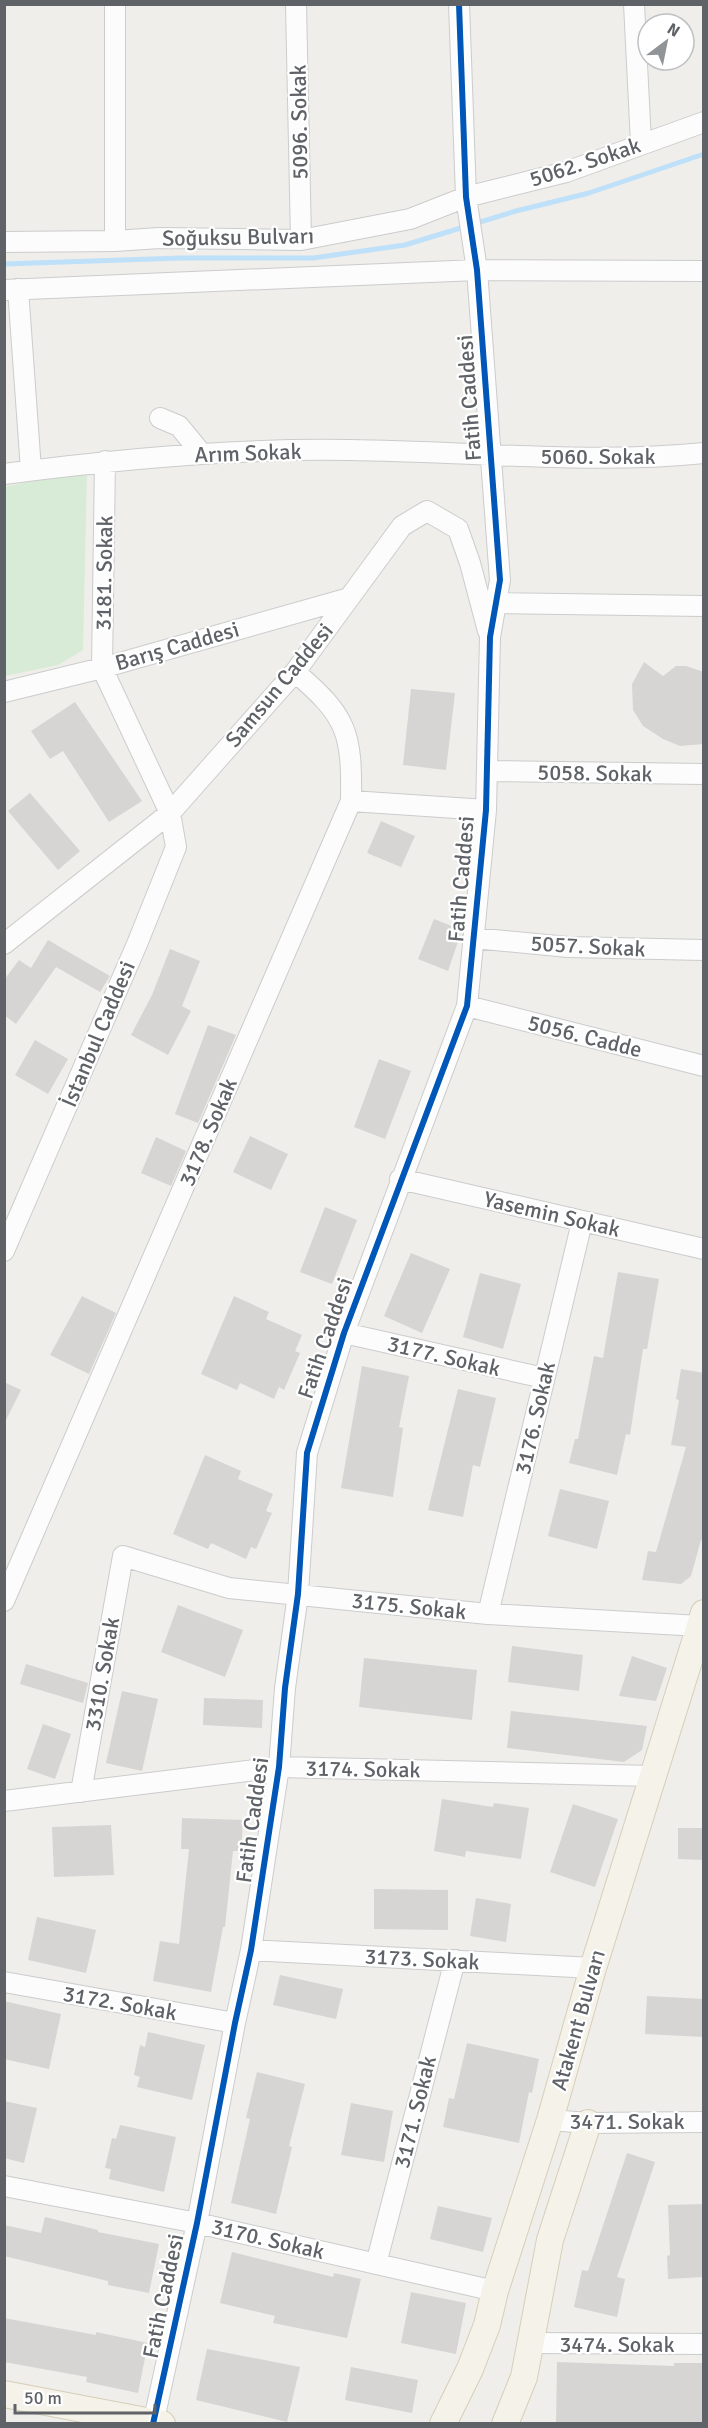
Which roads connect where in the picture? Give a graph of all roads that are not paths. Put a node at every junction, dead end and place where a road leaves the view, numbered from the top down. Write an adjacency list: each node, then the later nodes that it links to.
1 (115, 4): 9 (street)
2 (296, 4): 8 (street, 5096. Sokak)
3 (459, 4): 7 (street)
4 (634, 4): 6 (street)
5 (704, 122): 6 (street, 5062. Sokak)
6 (641, 143): 7 (street, 5062. Sokak)
7 (467, 205): 8 (street, Soğuksu Bulvarı); 11 (street, Fatih Caddesi)
8 (301, 240): 9 (street, Soğuksu Bulvarı)
9 (115, 241): 10 (street, Soğuksu Bulvarı)
10 (4, 242)
11 (477, 270): 12 (street); 13 (street); 17 (street, Fatih Caddesi)
12 (704, 271)
13 (11, 290): 19 (street)
14 (160, 418): 16 (street)
15 (704, 453): 17 (street, 5060. Sokak)
16 (202, 454): 17 (street, Arım Sokak); 18 (street, Arım Sokak)
17 (492, 455): 22 (street, Fatih Caddesi)
18 (105, 461): 19 (street, Arım Sokak); 25 (street, 3181. Sokak)
19 (32, 470): 20 (street, Arım Sokak)
20 (4, 474)
21 (349, 598): 24 (street, Samsun Caddesi); 25 (street, Barış Caddesi); 26 (street, Samsun Caddesi)
22 (496, 603): 23 (street); 24 (street, Fatih Caddesi)
23 (704, 606)
24 (490, 637): 28 (street, Fatih Caddesi)
25 (102, 668): 27 (street, Barış Caddesi); 32 (street, 3181. Sokak)
26 (295, 672): 30 (street, 3178. Sokak); 32 (street, Samsun Caddesi)
27 (4, 692)
28 (487, 771): 29 (street, 5058. Sokak); 31 (street, Fatih Caddesi)
29 (704, 774)
30 (351, 801): 31 (street); 46 (street, 3178. Sokak)
31 (486, 810): 33 (street, Fatih Caddesi)
32 (170, 813): 34 (street, Samsun Caddesi); 41 (street, İstanbul Caddesi)
33 (473, 938): 35 (street, 5057. Sokak); 36 (street, Fatih Caddesi)
34 (4, 944)
35 (704, 950)
36 (467, 1006): 37 (street, 5056. Cadde); 38 (street, Fatih Caddesi)
37 (704, 1066)
38 (400, 1179): 39 (street, Yasemin Sokak); 42 (street, Fatih Caddesi)
39 (582, 1222): 40 (street, Yasemin Sokak); 43 (street, 3176. Sokak)
40 (704, 1249)
41 (4, 1251)
42 (344, 1333): 43 (street, 3177. Sokak); 45 (street, Fatih Caddesi)
43 (544, 1378): 47 (street, 3176. Sokak)
44 (123, 1556): 45 (street, 3175. Sokak); 51 (street, 3310. Sokak)
45 (298, 1594): 47 (street, 3175. Sokak); 49 (street, Fatih Caddesi)
46 (4, 1601)
47 (488, 1614): 48 (street, 3175. Sokak)
48 (702, 1619): 50 (main road, Atakent Bulvarı)
49 (279, 1767): 50 (street, 3174. Sokak); 51 (street, 3174. Sokak); 53 (street, Fatih Caddesi)
50 (651, 1776): 55 (main road, Atakent Bulvarı)
51 (81, 1792): 52 (street, 3174. Sokak)
52 (4, 1801)
53 (251, 1950): 54 (street, 3173. Sokak); 57 (street, Fatih Caddesi)
54 (454, 1960): 55 (street, 3173. Sokak); 63 (street, 3171. Sokak)
55 (593, 1968): 58 (main road, Atakent Bulvarı)
56 (4, 1982): 57 (street, 3172. Sokak)
57 (234, 2023): 62 (street, Fatih Caddesi)
58 (550, 2120): 60 (street, 3471. Sokak); 64 (main road, Atakent Bulvarı)
59 (704, 2121): 60 (street, 3471. Sokak)
60 (588, 2123): 65 (main road)
61 (4, 2186): 62 (street, 3170. Sokak)
62 (197, 2223): 63 (street, 3170. Sokak); 68 (street, Fatih Caddesi)
63 (376, 2264): 64 (street, 3170. Sokak)
64 (495, 2291): 69 (main road, Atakent Bulvarı)
65 (531, 2343): 66 (street, 3474. Sokak); 70 (main road)
66 (704, 2344)
67 (4, 2394): 68 (main road)
68 (156, 2423)
69 (443, 2424)
70 (506, 2424)

